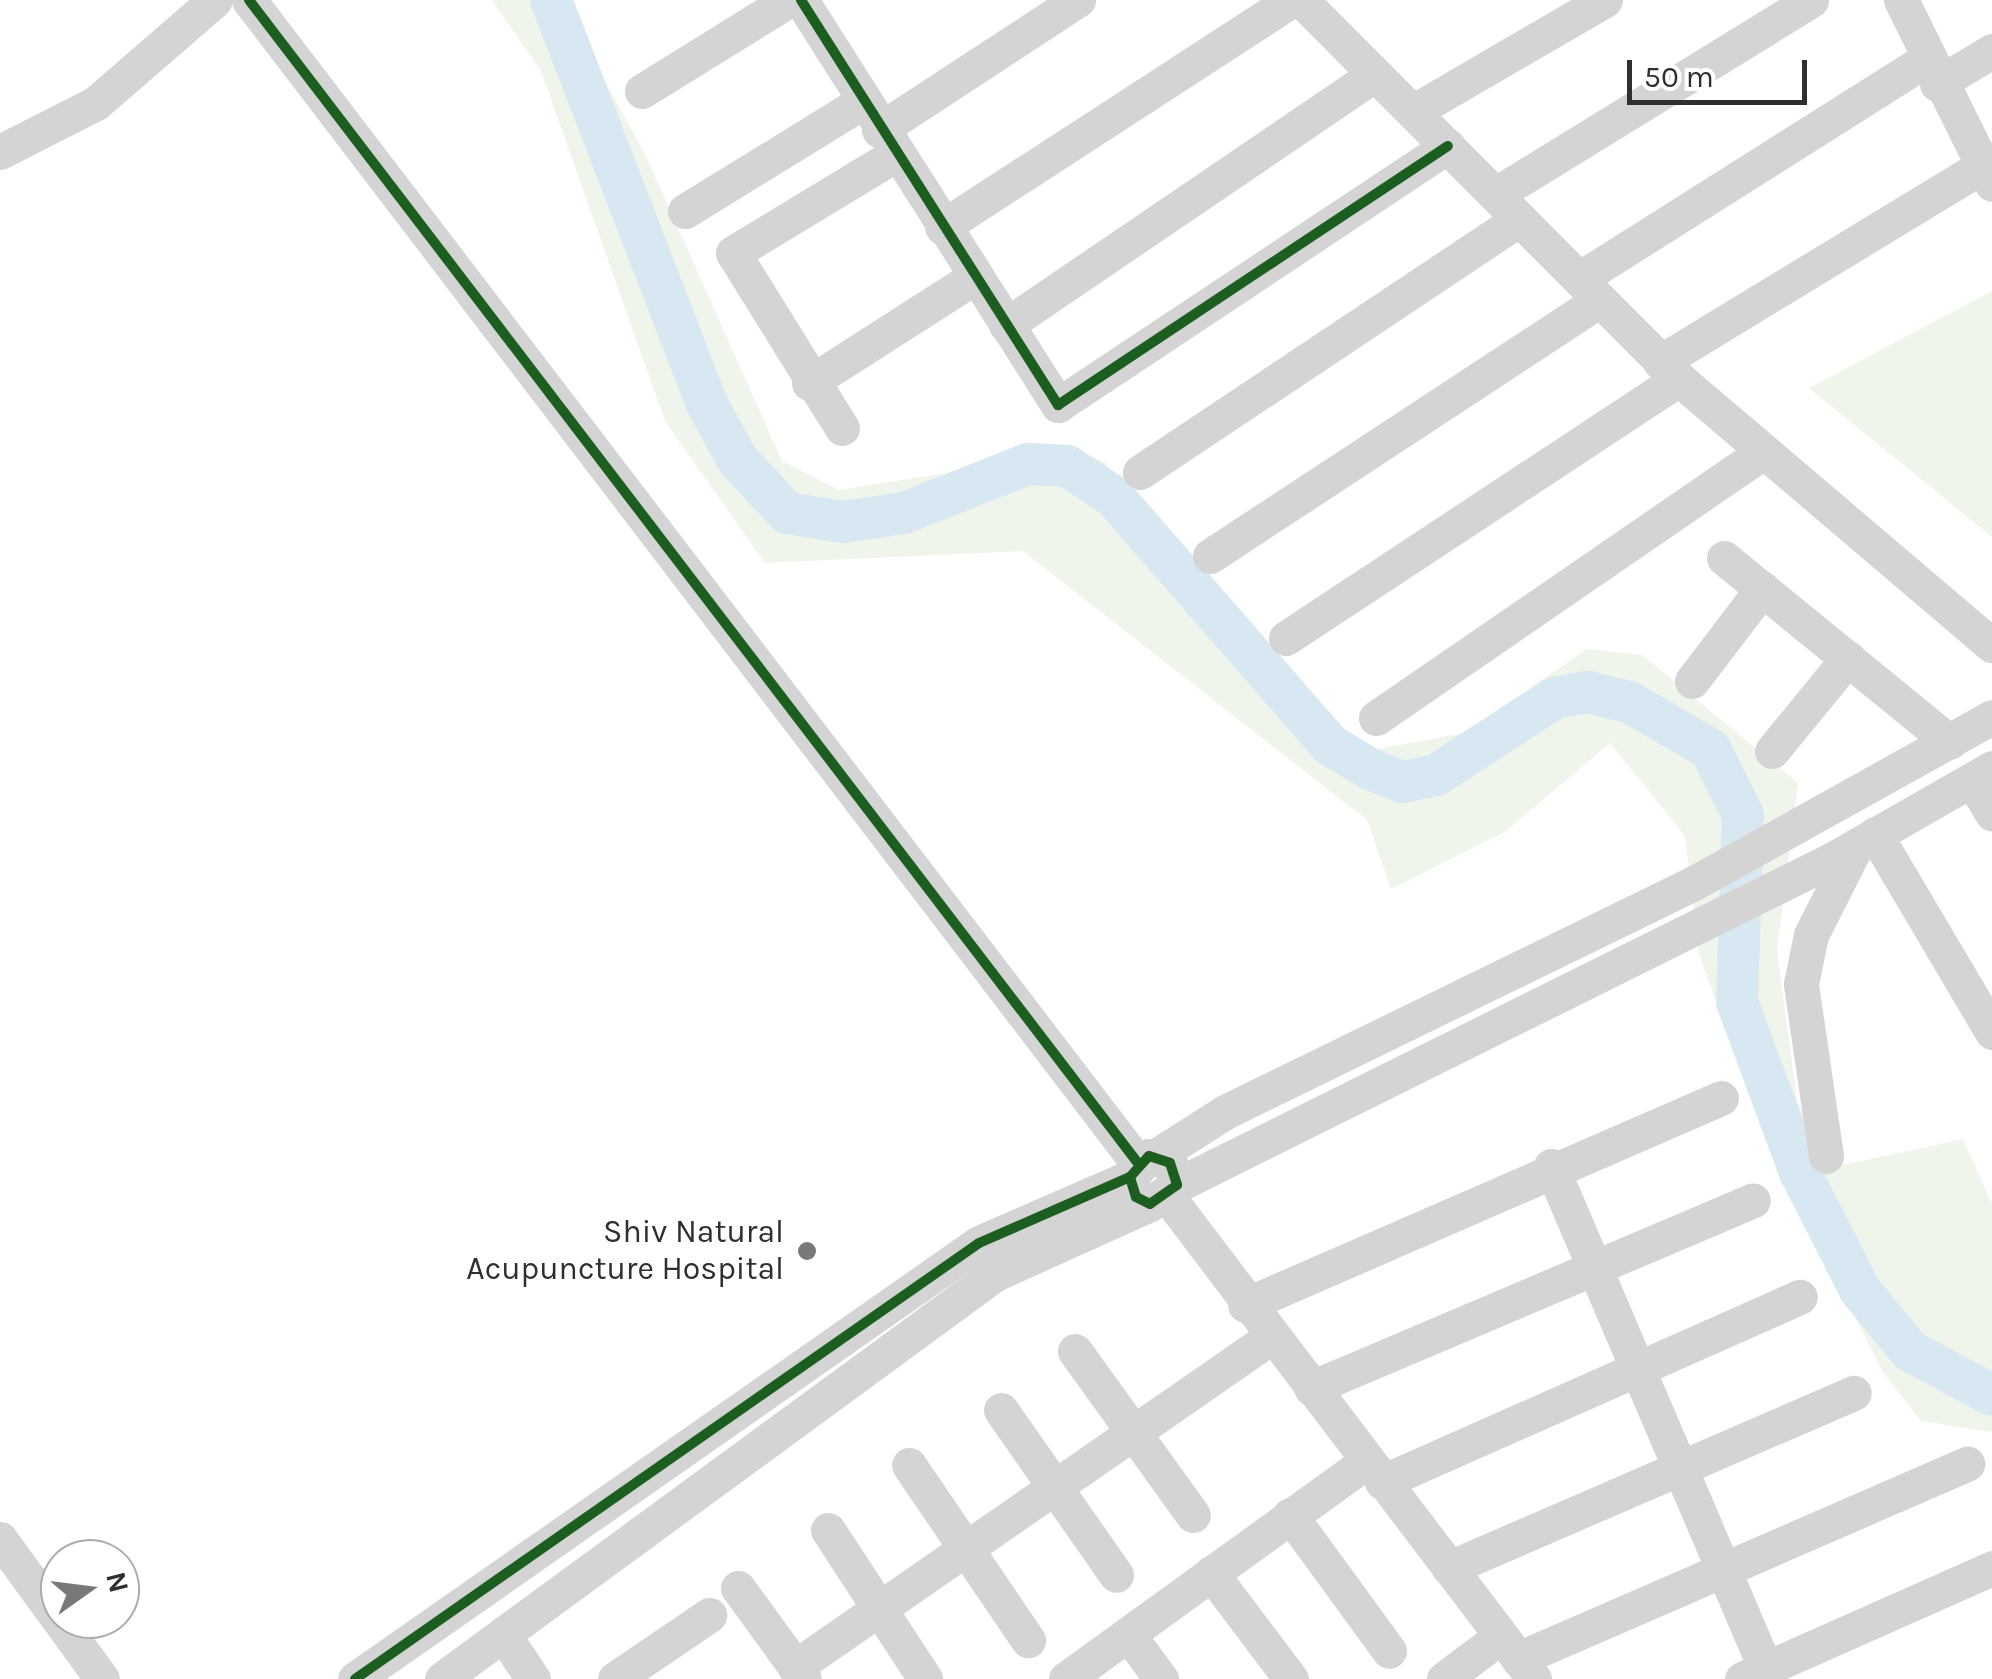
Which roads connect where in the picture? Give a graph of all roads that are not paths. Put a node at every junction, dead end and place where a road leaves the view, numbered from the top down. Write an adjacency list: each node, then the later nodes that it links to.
1 (215, 0): 18 (street)
2 (249, 0): 49 (street)
3 (789, 0): 14 (street)
4 (801, 0): 16 (street)
5 (1078, 0): 16 (street)
6 (1291, 0): 22 (street)
7 (1300, 0): 13 (street)
8 (1605, 0): 15 (street)
9 (1811, 0): 20 (street)
10 (1901, 0): 12 (street)
11 (1992, 51): 12 (street)
12 (1930, 72): 19 (street); 24 (street)
13 (1375, 74): 15 (street); 25 (street)
14 (642, 91)
15 (1414, 110): 17 (street)
16 (879, 129): 21 (street); 22 (street); 27 (street)
17 (1448, 146): 20 (street); 25 (street)
18 (0, 152)
19 (1989, 170): 26 (street)
20 (1508, 206): 24 (street); 30 (street)
21 (685, 211)
22 (942, 227): 23 (street)
23 (974, 277): 25 (street); 27 (street)
24 (1589, 289): 26 (street); 31 (street)
25 (1006, 325)
26 (1670, 370): 29 (street); 34 (street)
27 (809, 383): 28 (street)
28 (842, 428)
29 (1761, 453): 35 (street); 39 (street)
30 (1140, 472)
31 (1210, 556)
32 (1724, 558): 33 (street)
33 (1762, 590): 36 (street); 37 (street)
34 (1286, 638)
35 (1992, 646)
36 (1848, 658): 40 (street); 41 (street)
37 (1692, 681)
38 (1992, 717): 40 (street)
39 (1376, 718)
40 (1950, 742): 49 (street)
41 (1772, 751)
42 (1982, 774): 43 (street); 44 (street)
43 (1992, 813)
44 (1855, 846): 45 (street); 47 (street); 49 (street)
45 (1992, 1032)
46 (1721, 1098): 48 (street)
47 (1826, 1156)
48 (1551, 1166): 51 (street); 53 (street)
49 (1153, 1180): 53 (street); 79 (street); 87 (street)
50 (1753, 1200): 51 (street)
51 (1594, 1268): 56 (street); 57 (street)
52 (1800, 1297): 56 (street)
53 (1245, 1305): 54 (street)
54 (1271, 1337): 57 (street); 60 (street)
55 (1075, 1351): 60 (street)
56 (1638, 1366): 63 (street); 64 (street)
57 (1312, 1388): 64 (street)
58 (1854, 1392): 63 (street)
59 (1002, 1410): 65 (street)
60 (1132, 1433): 65 (street); 66 (street)
61 (1967, 1464): 73 (street)
62 (909, 1465): 70 (street)
63 (1679, 1468): 71 (street); 73 (street)
64 (1374, 1471): 67 (street); 71 (street)
65 (1053, 1488): 70 (street); 75 (street)
66 (1193, 1515)
67 (1290, 1516): 74 (street); 82 (street)
68 (828, 1530): 77 (street)
69 (0, 1539): 86 (street)
70 (965, 1548): 77 (street); 81 (street)
71 (1449, 1568): 83 (street)
72 (1992, 1568): 85 (street)
73 (1720, 1569): 83 (street); 85 (street)
74 (1211, 1574): 80 (street); 94 (street)
75 (1116, 1575)
76 (738, 1588): 84 (street)
77 (880, 1607): 84 (street); 91 (street)
78 (709, 1615): 90 (street)
79 (503, 1634): 88 (street); 89 (street)
80 (1128, 1634): 92 (street); 93 (street)
81 (1028, 1640)
82 (1389, 1651)
83 (1517, 1658): 95 (street)
84 (800, 1673)
85 (1759, 1675)
86 (102, 1679)
87 (355, 1679)
88 (442, 1679)
89 (533, 1679)
90 (616, 1679)
91 (925, 1679)
92 (1066, 1679)
93 (1161, 1679)
94 (1291, 1679)
95 (1444, 1679)

